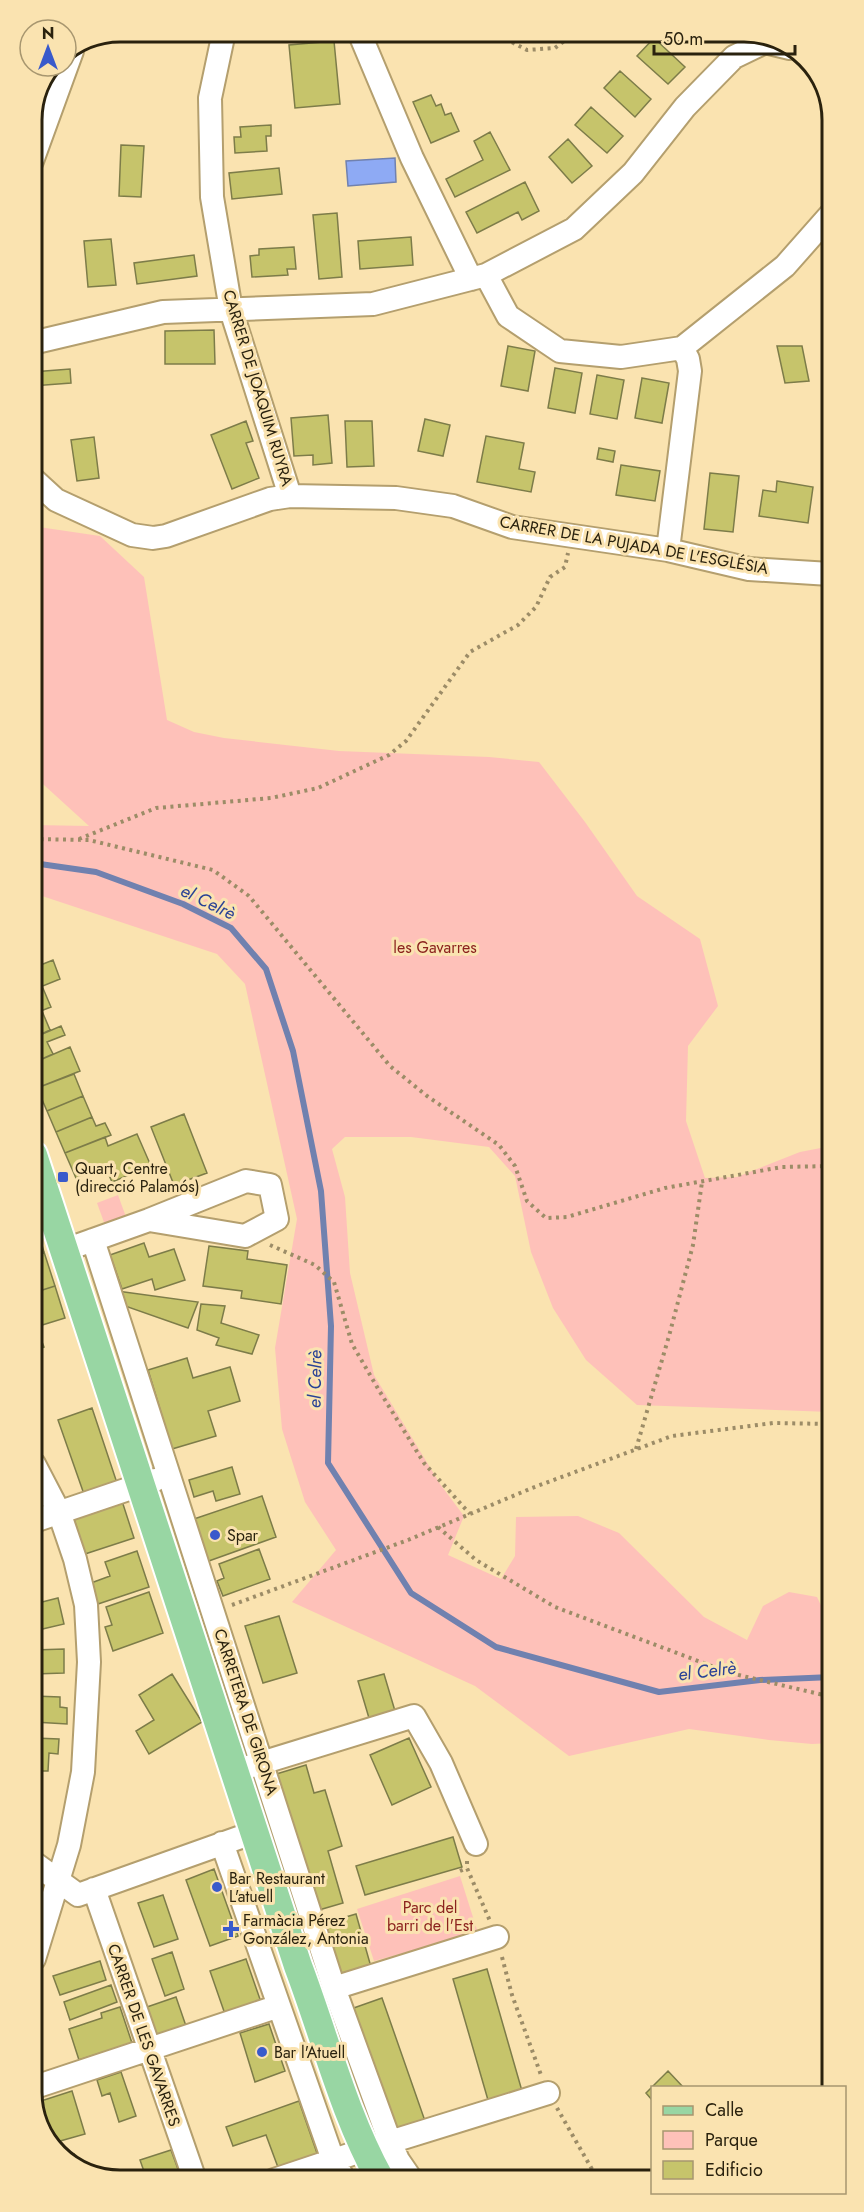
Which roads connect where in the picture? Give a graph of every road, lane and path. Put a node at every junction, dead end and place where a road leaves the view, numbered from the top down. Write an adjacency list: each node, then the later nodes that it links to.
1 (222, 42): 10 (street, CARRER DE JOAQUIM RUYRA)
2 (363, 42): 9 (street)
3 (511, 42): 4 (path)
4 (563, 42)
5 (760, 44): 9 (street)
6 (62, 78): 7 (street)
7 (42, 134)
8 (822, 224): 12 (street)
9 (479, 277): 10 (street); 12 (street)
10 (231, 310): 11 (street); 14 (street, CARRER DE JOAQUIM RUYRA)
11 (42, 341)
12 (682, 348): 16 (street)
13 (42, 487): 14 (street, CARRER DE LA PUJADA DE L'ESGLÉSIA)
14 (290, 496): 15 (street, CARRER DE LA PUJADA DE L'ESGLÉSIA)
15 (572, 537): 16 (street, CARRER DE LA PUJADA DE L'ESGLÉSIA); 19 (path)
16 (668, 550): 17 (street, CARRER DE LA PUJADA DE L'ESGLÉSIA)
17 (822, 574)
18 (42, 839): 19 (path)
19 (75, 840): 21 (path)
20 (822, 1166): 21 (path)
21 (702, 1182): 28 (path)
22 (42, 1183): 25 (main road)
23 (149, 1220): 23 (street); 24 (street)
24 (93, 1240): 25 (street); 29 (street, CARRETERA DE GIRONA)
25 (64, 1250): 31 (main road)
26 (297, 1256): 33 (path)
27 (822, 1424): 28 (path)
28 (636, 1449): 33 (path)
29 (169, 1476): 31 (street); 36 (street, CARRETERA DE GIRONA)
30 (42, 1479): 32 (street)
31 (141, 1485): 32 (street); 39 (main road)
32 (59, 1512): 34 (street); 45 (street)
33 (470, 1514): 35 (path)
34 (42, 1518)
35 (438, 1527): 36 (path); 37 (path)
36 (213, 1611): 38 (street, CARRETERA DE GIRONA)
37 (822, 1695)
38 (262, 1762): 39 (street); 42 (street); 49 (street, CARRETERA DE GIRONA)
39 (235, 1770): 40 (main road)
40 (255, 1832): 41 (street); 54 (main road)
41 (222, 1843): 46 (street); 50 (street)
42 (476, 1844)
43 (42, 1869): 45 (street)
44 (460, 1871): 48 (path)
45 (59, 1881): 46 (street); 47 (street)
46 (94, 1889): 51 (street, CARRER DE LES GAVARRES)
47 (42, 1934)
48 (497, 1937): 49 (street); 53 (path)
49 (334, 1988): 54 (street, CARRETERA DE GIRONA)
50 (279, 2006): 51 (street); 56 (street)
51 (149, 2049): 52 (street); 55 (street, CARRER DE LES GAVARRES)
52 (42, 2083)
53 (548, 2093): 54 (street); 59 (path)
54 (377, 2146): 56 (street); 57 (main road); 58 (street, CARRETERA DE GIRONA)
55 (191, 2170)
56 (339, 2170)
57 (379, 2170)
58 (405, 2170)
59 (592, 2170)

